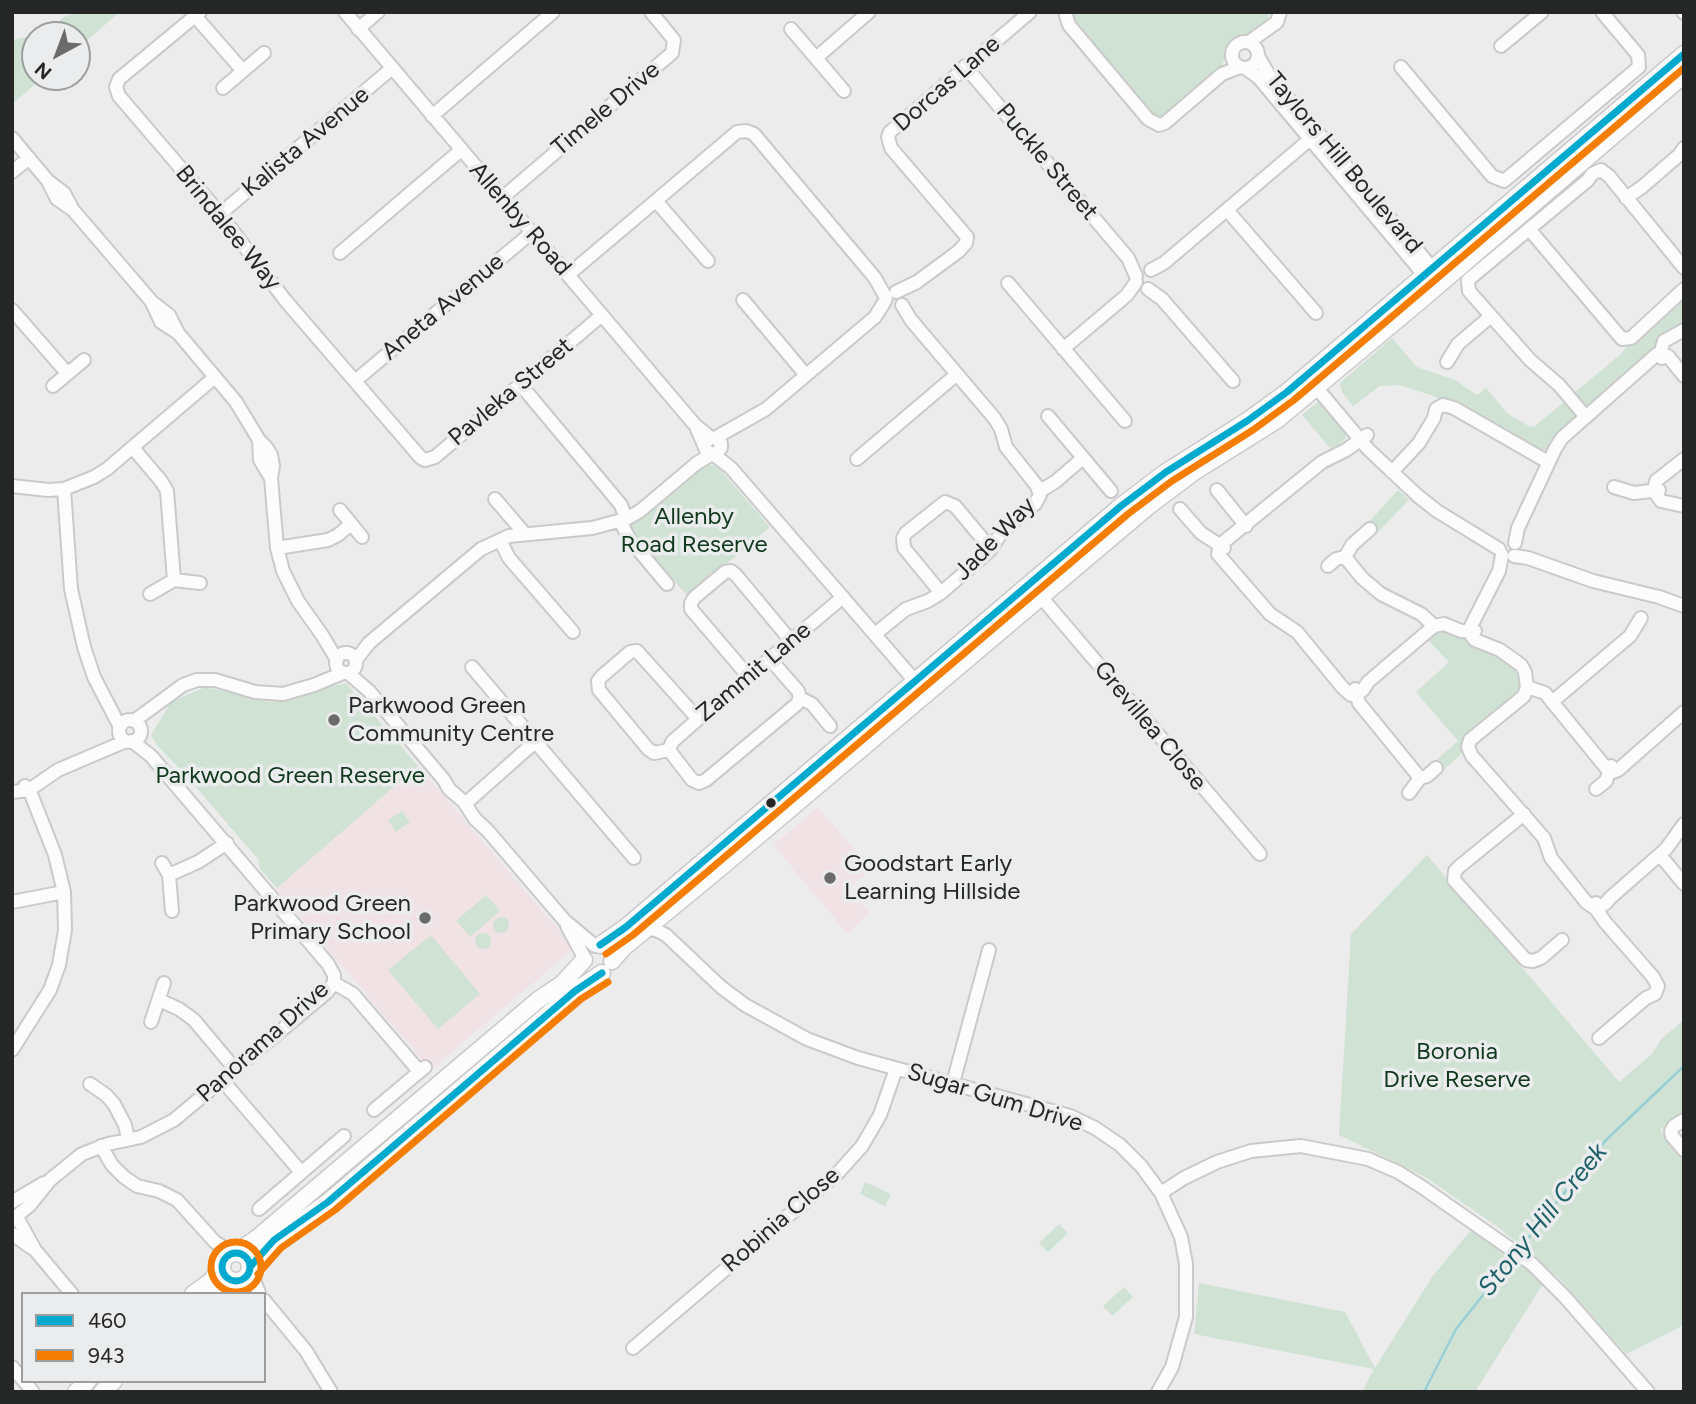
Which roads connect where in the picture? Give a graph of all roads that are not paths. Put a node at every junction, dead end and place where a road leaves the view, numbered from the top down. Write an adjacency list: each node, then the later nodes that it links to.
1 (345, 12): 12 (street, Allenby Road)
2 (378, 12): 12 (street)
3 (553, 12): 27 (street)
4 (651, 12): 34 (street, Timele Drive)
5 (869, 12): 18 (street)
6 (1030, 12): 20 (street, Dorcas Lane)
7 (1065, 12): 19 (street, Taylors Hill Boulevard)
8 (1280, 12): 15 (street)
9 (1542, 12): 14 (street)
10 (1602, 12): 21 (street)
11 (198, 14): 23 (street); 38 (street, Brindalee Way)
12 (358, 29): 22 (street, Allenby Road)
13 (791, 29): 18 (street)
14 (1501, 46)
15 (1255, 49): 19 (street); 19 (street); 28 (street, Taylors Hill Boulevard)
16 (264, 53): 23 (street)
17 (1684, 54): 45 (main road)
18 (816, 58): 26 (street)
19 (1239, 64): 28 (street, Taylors Hill Boulevard)
20 (965, 66): 46 (street, Puckle Street); 50 (street, Dorcas Lane)
21 (1401, 67)
22 (391, 69): 27 (street, Allenby Road); 38 (street, Kalista Avenue)
23 (243, 71): 25 (street)
24 (1684, 75): 45 (main road)
25 (223, 88)
26 (844, 91)
27 (432, 116): 31 (street, Allenby Road)
28 (1315, 136): 37 (street); 45 (street, Taylors Hill Boulevard)
29 (13, 138): 32 (street)
30 (1684, 148): 35 (street)
31 (461, 150): 34 (street, Allenby Road); 41 (street)
32 (29, 158): 33 (street); 64 (street)
33 (12, 172)
34 (502, 198): 40 (street, Allenby Road)
35 (1627, 200): 39 (street); 43 (street)
36 (656, 201): 42 (street); 44 (street, Jade Way); 50 (street, Jade Way)
37 (1227, 210): 46 (street); 52 (street)
38 (220, 215): 66 (street, Brindalee Way)
39 (1530, 229): 48 (street); 54 (street)
40 (531, 233): 44 (street, Allenby Road); 66 (street, Aneta Avenue)
41 (340, 253)
42 (708, 261)
43 (1682, 265)
44 (568, 275): 53 (street, Allenby Road)
45 (1432, 277): 65 (main road)
46 (1146, 280): 56 (street); 67 (street)
47 (1008, 283): 56 (street)
48 (1683, 291)
49 (743, 300): 61 (street)
50 (894, 301): 61 (street, Dorcas Lane); 62 (street, Jade Way)
51 (12, 310): 60 (street)
52 (1316, 313)
53 (601, 315): 68 (street, Pavleka Street); 74 (street, Allenby Road)
54 (1491, 316): 59 (street); 71 (street)
55 (1678, 333): 57 (street)
56 (1063, 349): 72 (street)
57 (1663, 356): 63 (street); 71 (street)
58 (84, 360): 60 (street)
59 (1447, 362)
60 (67, 373): 69 (street)
61 (805, 374): 74 (street, Dorcas Lane)
62 (957, 374): 79 (street); 86 (street, Jade Way)
63 (1684, 376)
64 (215, 377): 75 (street); 101 (street)
65 (1316, 380): 73 (street); 109 (main road); 113 (main road)
66 (355, 381): 76 (street, Brindalee Way)
67 (1233, 381)
68 (520, 384): 76 (street, Pavleka Street); 93 (street)
69 (53, 386)
70 (1048, 416): 77 (street)
71 (1586, 417): 80 (street)
72 (1125, 421)
73 (1364, 437): 81 (street); 95 (street)
74 (713, 446): 93 (street, Dorcas Lane); 112 (street, Allenby Road)
75 (132, 448): 84 (street); 106 (street)
76 (418, 455)
77 (1083, 458): 86 (street); 87 (street)
78 (1684, 458): 88 (street)
79 (857, 459)
80 (1549, 462): 81 (street); 103 (street)
81 (1392, 472): 103 (street)
82 (12, 486): 84 (street)
83 (1615, 487): 88 (street)
84 (64, 489): 133 (street)
85 (1217, 490): 95 (street)
86 (1040, 491): 102 (street, Jade Way)
87 (1111, 491)
88 (1656, 491): 90 (street)
89 (495, 499): 97 (street)
90 (1679, 505)
91 (1180, 509): 100 (street)
92 (340, 510): 94 (street)
93 (623, 520): 97 (street); 108 (street)
94 (351, 524): 98 (street); 101 (street)
95 (1246, 526): 100 (street)
96 (1370, 529): 104 (street)
97 (525, 534): 99 (street)
98 (362, 537)
99 (500, 540): 118 (street); 122 (street)
100 (1222, 546): 127 (street)
101 (277, 548): 122 (street)
102 (991, 549): 110 (street, Jade Way); 110 (street)
103 (1508, 549): 114 (street); 117 (street)
104 (1345, 557): 105 (street); 116 (street)
105 (1328, 566)
106 (174, 580): 107 (street); 111 (street)
107 (200, 583)
108 (667, 583)
109 (1030, 583): 113 (main road); 125 (main road)
110 (941, 593): 119 (street, Jade Way)
111 (150, 594)
112 (843, 597): 119 (street, Allenby Road); 120 (street, Zammit Lane)
113 (1041, 597): 125 (main road); 147 (street, Grevillea Close)
114 (1684, 606)
115 (1641, 618): 129 (street)
116 (1434, 626): 117 (street); 127 (street)
117 (1473, 631): 126 (street)
118 (572, 632)
119 (875, 634): 125 (street, Allenby Road)
120 (791, 641): 121 (street, Zammit Lane); 124 (street)
121 (770, 659): 124 (street, Zammit Lane); 128 (street)
122 (346, 663): 133 (street); 143 (street)
123 (472, 667): 134 (street)
124 (748, 677): 131 (street, Zammit Lane)
125 (920, 687): 157 (main road); 162 (main road)
126 (1527, 687): 129 (street); 144 (street)
127 (1355, 692): 138 (street)
128 (800, 698): 132 (street); 135 (street)
129 (1552, 702): 137 (street)
130 (1684, 712): 137 (street)
131 (698, 719): 135 (street, Zammit Lane); 135 (street)
132 (830, 726)
133 (130, 731): 139 (street); 146 (street, Panorama Drive)
134 (536, 741): 143 (street); 149 (street)
135 (669, 750)
136 (1436, 768): 138 (street)
137 (1611, 768): 140 (street)
138 (1420, 778): 142 (street)
139 (23, 788): 141 (street); 153 (street)
140 (1596, 789)
141 (12, 792)
142 (1409, 793)
143 (468, 802): 162 (street)
144 (1524, 814): 155 (street); 160 (street)
145 (1684, 824): 148 (street)
146 (227, 843): 151 (street); 165 (street, Panorama Drive)
147 (1260, 854)
148 (1660, 855): 152 (street); 155 (street)
149 (634, 858)
150 (162, 863): 151 (street)
151 (169, 875): 156 (street)
152 (1684, 884)
153 (64, 892): 154 (street); 169 (street)
154 (12, 902)
155 (1596, 906): 168 (street)
156 (172, 911)
157 (669, 911): 158 (main road); 159 (street)
158 (645, 930): 159 (street, Sugar Gum Drive); 163 (main road)
159 (672, 940): 171 (street, Sugar Gum Drive)
160 (1562, 940)
161 (989, 950): 173 (street)
162 (591, 952): 163 (main road); 163 (main road); 189 (main road)
163 (607, 967): 190 (main road)
164 (164, 983): 166 (street)
165 (334, 983): 170 (street, Panorama Drive); 175 (street)
166 (159, 1000): 167 (street); 170 (street)
167 (151, 1022)
168 (1599, 1038)
169 (12, 1050)
170 (235, 1069): 172 (street, Panorama Drive)
171 (896, 1069): 173 (street, Sugar Gum Drive); 196 (street, Robinia Close)
172 (222, 1080): 178 (street, Panorama Drive); 181 (street)
173 (953, 1083): 183 (street, Sugar Gum Drive)
174 (90, 1084): 178 (street)
175 (374, 1110)
176 (1684, 1120): 180 (street)
177 (344, 1136): 181 (street)
178 (128, 1139): 179 (street, Panorama Drive)
179 (105, 1145): 182 (street, Panorama Drive); 189 (street)
180 (1683, 1148)
181 (301, 1172): 185 (street)
182 (50, 1180): 184 (street, Panorama Drive); 186 (street, Panorama Drive)
183 (1161, 1193): 198 (street, Sugar Gum Drive); 199 (street)
184 (12, 1202)
185 (259, 1209)
186 (15, 1217): 188 (street)
187 (12, 1234): 188 (street)
188 (35, 1250): 191 (street)
189 (228, 1258): 190 (main road); 190 (main road); 192 (main road)
190 (244, 1275): 193 (main road); 194 (street)
191 (70, 1292)
192 (196, 1292)
193 (221, 1292)
194 (257, 1292)
195 (266, 1302): 197 (street)
196 (633, 1348)
197 (331, 1392)
198 (1158, 1392)
199 (1648, 1392)

